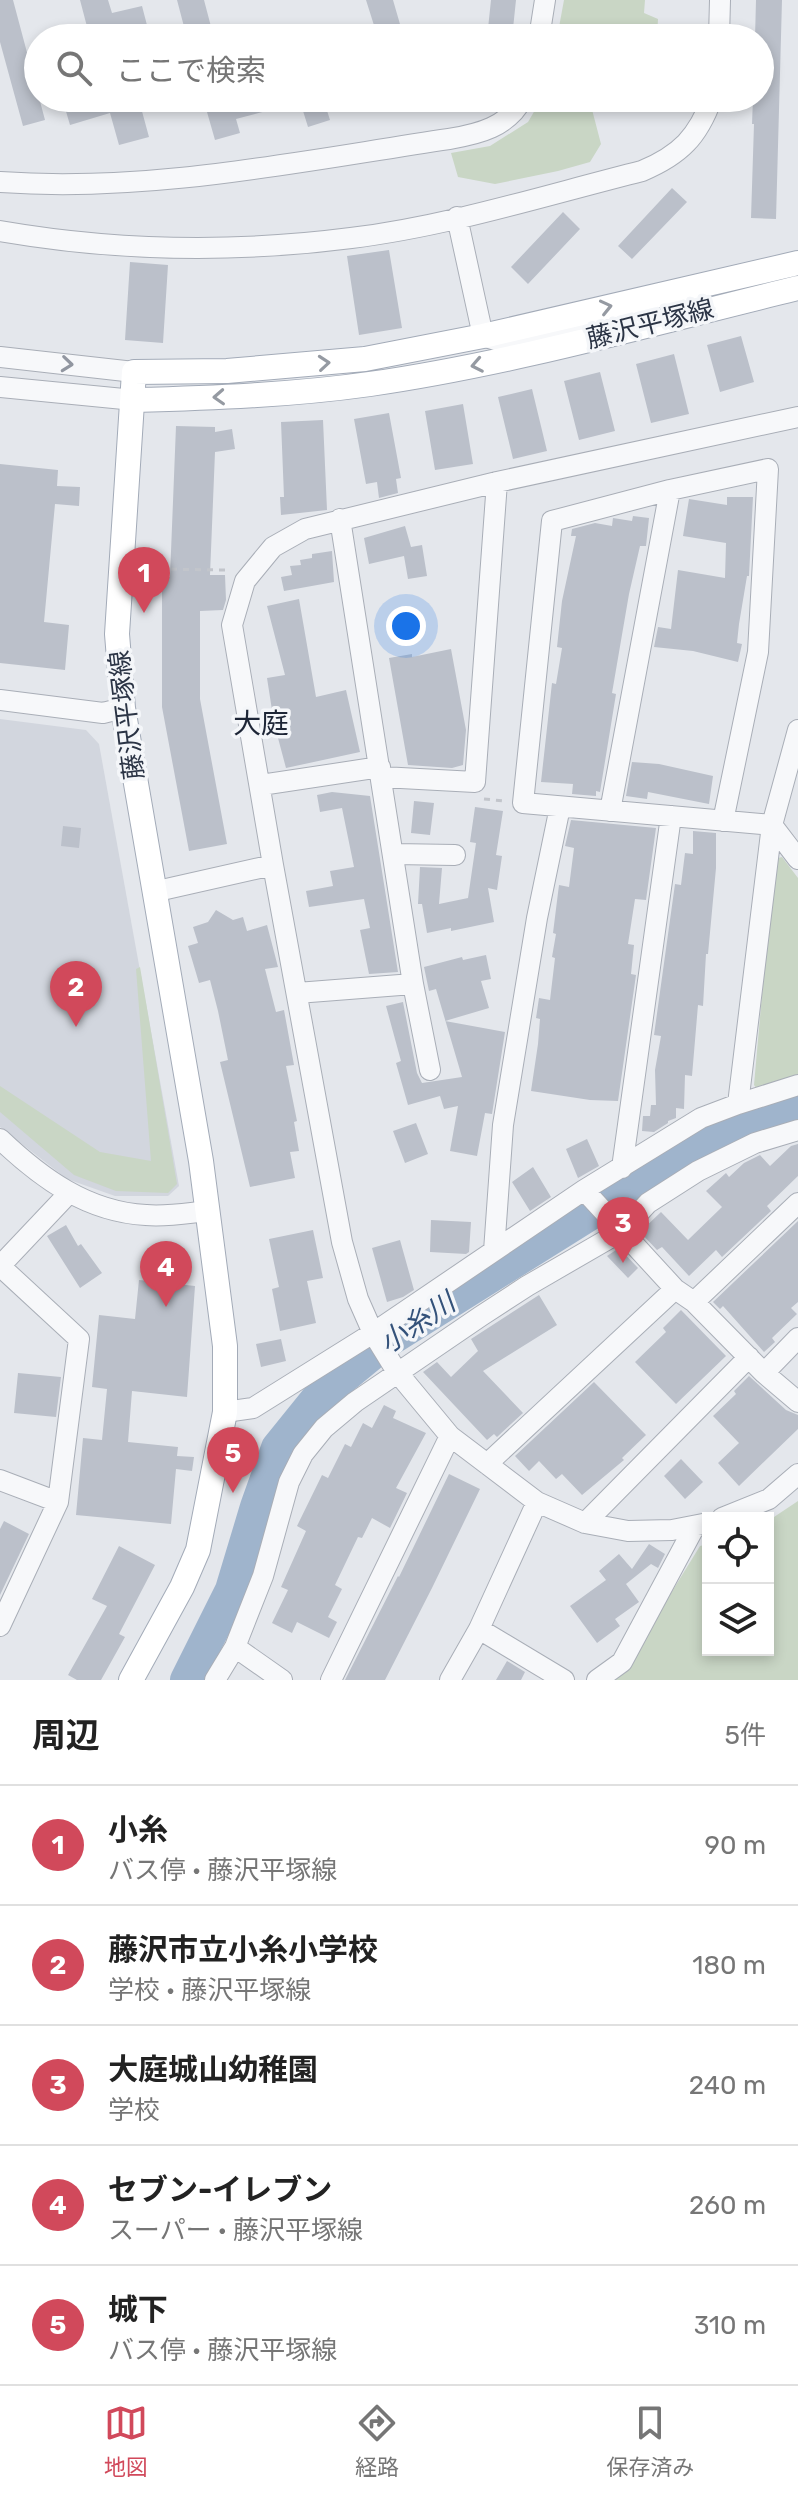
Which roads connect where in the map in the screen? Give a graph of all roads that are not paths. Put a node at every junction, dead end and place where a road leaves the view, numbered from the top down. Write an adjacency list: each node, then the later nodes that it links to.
1 (545, 0): 3 (street)
2 (720, 0): 4 (street)
3 (541, 24)
4 (719, 24)
5 (511, 112): 7 (street)
6 (707, 112): 8 (street)
7 (0, 182)
8 (457, 217): 9 (street); 13 (street)
9 (0, 231)
10 (798, 263): 13 (main road, 藤沢平塚線, one-way to 10)
11 (798, 288): 12 (main road, 藤沢平塚線)
12 (613, 333): 13 (street); 17 (main road, 藤沢平塚線, one-way to 17)
13 (483, 336): 15 (main road, 藤沢平塚線, one-way to 13)
14 (0, 357): 15 (street, one-way to 15)
15 (134, 372): 17 (main road)
16 (0, 387): 17 (street)
17 (134, 400): 23 (main road, 藤沢平塚線)
18 (798, 417): 19 (street)
19 (497, 482): 21 (street); 25 (street)
20 (670, 490): 27 (street); 28 (street); 30 (street)
21 (340, 519): 25 (street); 26 (street)
22 (0, 700): 23 (street)
23 (123, 708): 36 (main road, 藤沢平塚線)
24 (798, 730): 31 (street)
25 (381, 772): 26 (street); 32 (street)
26 (261, 785): 35 (street)
27 (560, 807): 28 (street); 50 (street)
28 (610, 811): 29 (street)
29 (671, 816): 30 (street); 44 (street)
30 (723, 821): 31 (street)
31 (772, 825): 34 (street); 41 (street)
32 (394, 854): 33 (street); 37 (street)
33 (455, 855)
34 (798, 859)
35 (273, 865): 36 (street); 38 (street)
36 (153, 892): 48 (main road, 藤沢平塚線)
37 (413, 984): 38 (street); 39 (street)
38 (297, 993): 54 (street)
39 (434, 1056)
40 (798, 1085): 41 (street)
41 (738, 1104): 44 (street)
42 (798, 1130): 49 (street)
43 (0, 1139): 45 (street)
44 (622, 1168): 46 (street)
45 (69, 1193): 48 (street); 51 (street)
46 (588, 1194): 49 (street); 50 (street)
47 (798, 1203): 53 (street)
48 (208, 1211): 60 (main road, 藤沢平塚線)
49 (617, 1224): 52 (street); 57 (street)
50 (494, 1251): 54 (street)
51 (0, 1266): 65 (street)
52 (675, 1289): 53 (street); 62 (street)
53 (694, 1302): 56 (street)
54 (375, 1336): 57 (street); 60 (street)
55 (798, 1338): 58 (street)
56 (749, 1357): 58 (street); 68 (street)
57 (394, 1366): 61 (street); 72 (street)
58 (764, 1373): 59 (street)
59 (798, 1402)
60 (225, 1412): 73 (main road, 藤沢平塚線)
61 (450, 1436): 62 (street); 76 (street)
62 (487, 1464): 66 (street)
63 (798, 1474): 67 (street)
64 (0, 1480): 65 (street)
65 (58, 1502): 70 (street)
66 (537, 1502): 68 (street); 71 (street)
67 (737, 1512)
68 (585, 1523): 69 (street)
69 (702, 1525): 79 (street)
70 (0, 1626)
71 (479, 1629): 77 (street); 78 (street)
72 (235, 1647): 74 (street); 75 (street)
73 (131, 1680)
74 (215, 1680)
75 (282, 1680)
76 (331, 1680)
77 (450, 1680)
78 (564, 1680)
79 (597, 1680)

